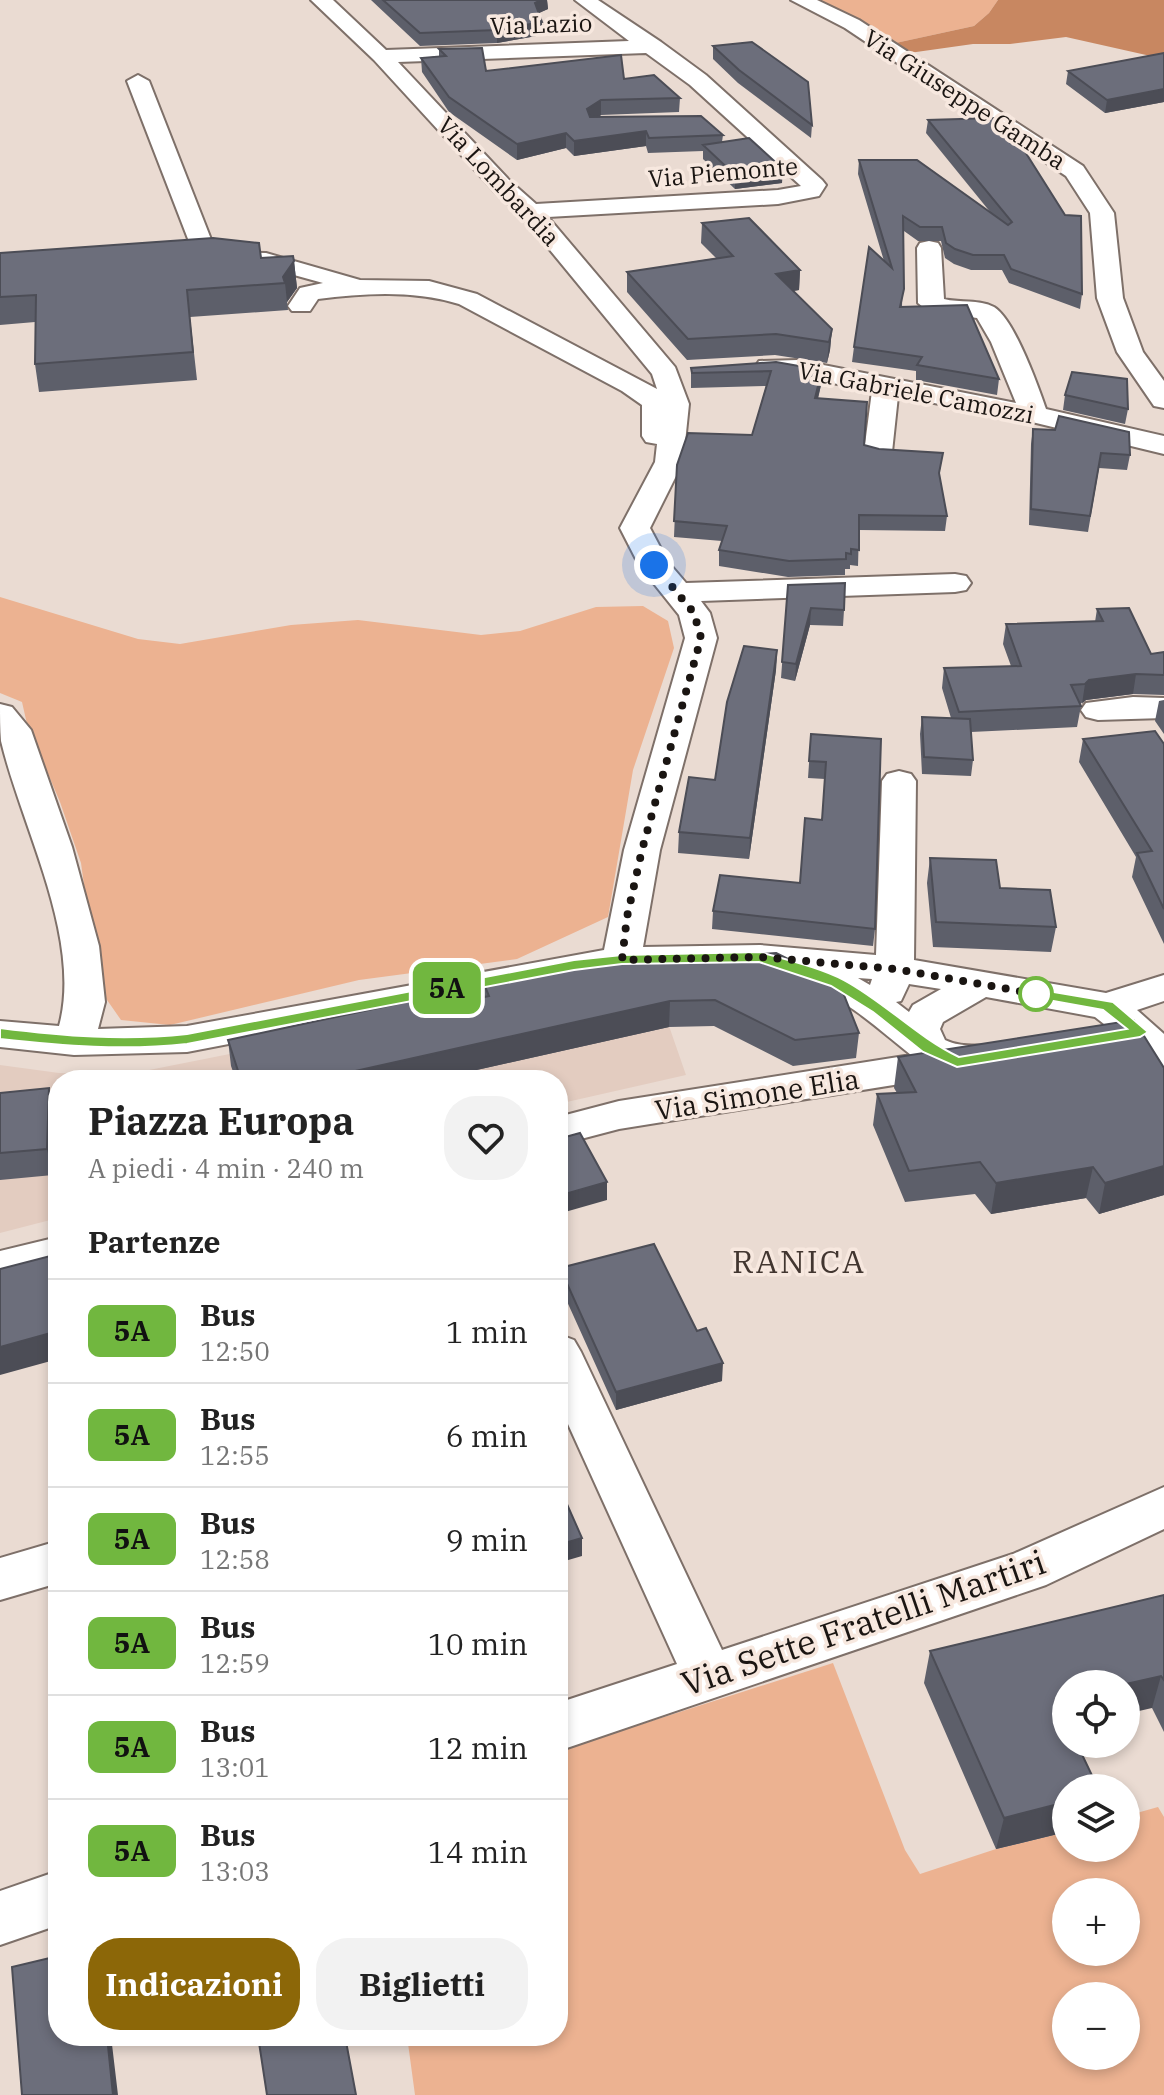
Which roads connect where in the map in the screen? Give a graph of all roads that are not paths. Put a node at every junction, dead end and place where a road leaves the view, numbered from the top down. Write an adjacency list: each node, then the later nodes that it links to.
1 (321, 0): 5 (street, Via Lombardia)
2 (585, 0): 4 (street, Via Piemonte)
3 (801, 0): 15 (street, Via Giuseppe Gamba)
4 (654, 46): 5 (street, Via Lazio); 7 (street, Via Piemonte)
5 (381, 56): 9 (street, Via Lombardia)
6 (138, 81): 11 (street)
7 (742, 120): 8 (street); 9 (street, Via Piemonte)
8 (713, 121)
9 (530, 211): 19 (street, Via Lombardia)
10 (929, 248): 16 (street)
11 (361, 286): 12 (street); 19 (street)
12 (301, 306)
13 (747, 368): 14 (street, Via Gabriele Camozzi)
14 (886, 385): 16 (street, Via Gabriele Camozzi); 18 (street)
15 (1164, 400)
16 (1032, 414): 17 (street, Via Gabriele Camozzi)
17 (1164, 445)
18 (878, 452)
19 (669, 462): 21 (street)
20 (955, 583): 21 (street)
21 (677, 593): 27 (street)
22 (1164, 708): 23 (street)
23 (1098, 710)
24 (0, 714): 34 (street)
25 (899, 781): 28 (street)
26 (760, 957): 27 (street); 28 (street); 30 (street)
27 (622, 960): 34 (street)
28 (895, 969): 29 (street); 30 (street)
29 (980, 984): 31 (street); 36 (street)
30 (878, 1008): 36 (street)
31 (1143, 1010): 33 (street); 37 (street)
32 (0, 1034): 34 (street)
33 (1088, 1041)
34 (74, 1042)
35 (1015, 1053): 36 (street, Via Simone Elia)
36 (943, 1055): 38 (street, Via Simone Elia)
37 (1164, 1064)
38 (568, 1128)
39 (48, 1255): 40 (street)
40 (0, 1267)
41 (571, 1414): 45 (street)
42 (1164, 1507): 45 (street, Via Sette Fratelli Martiri)
43 (48, 1565): 44 (street)
44 (0, 1579)
45 (708, 1675): 46 (street, Via Sette Fratelli Martiri)
46 (568, 1724)
47 (48, 1901): 48 (street)
48 (0, 1918)

